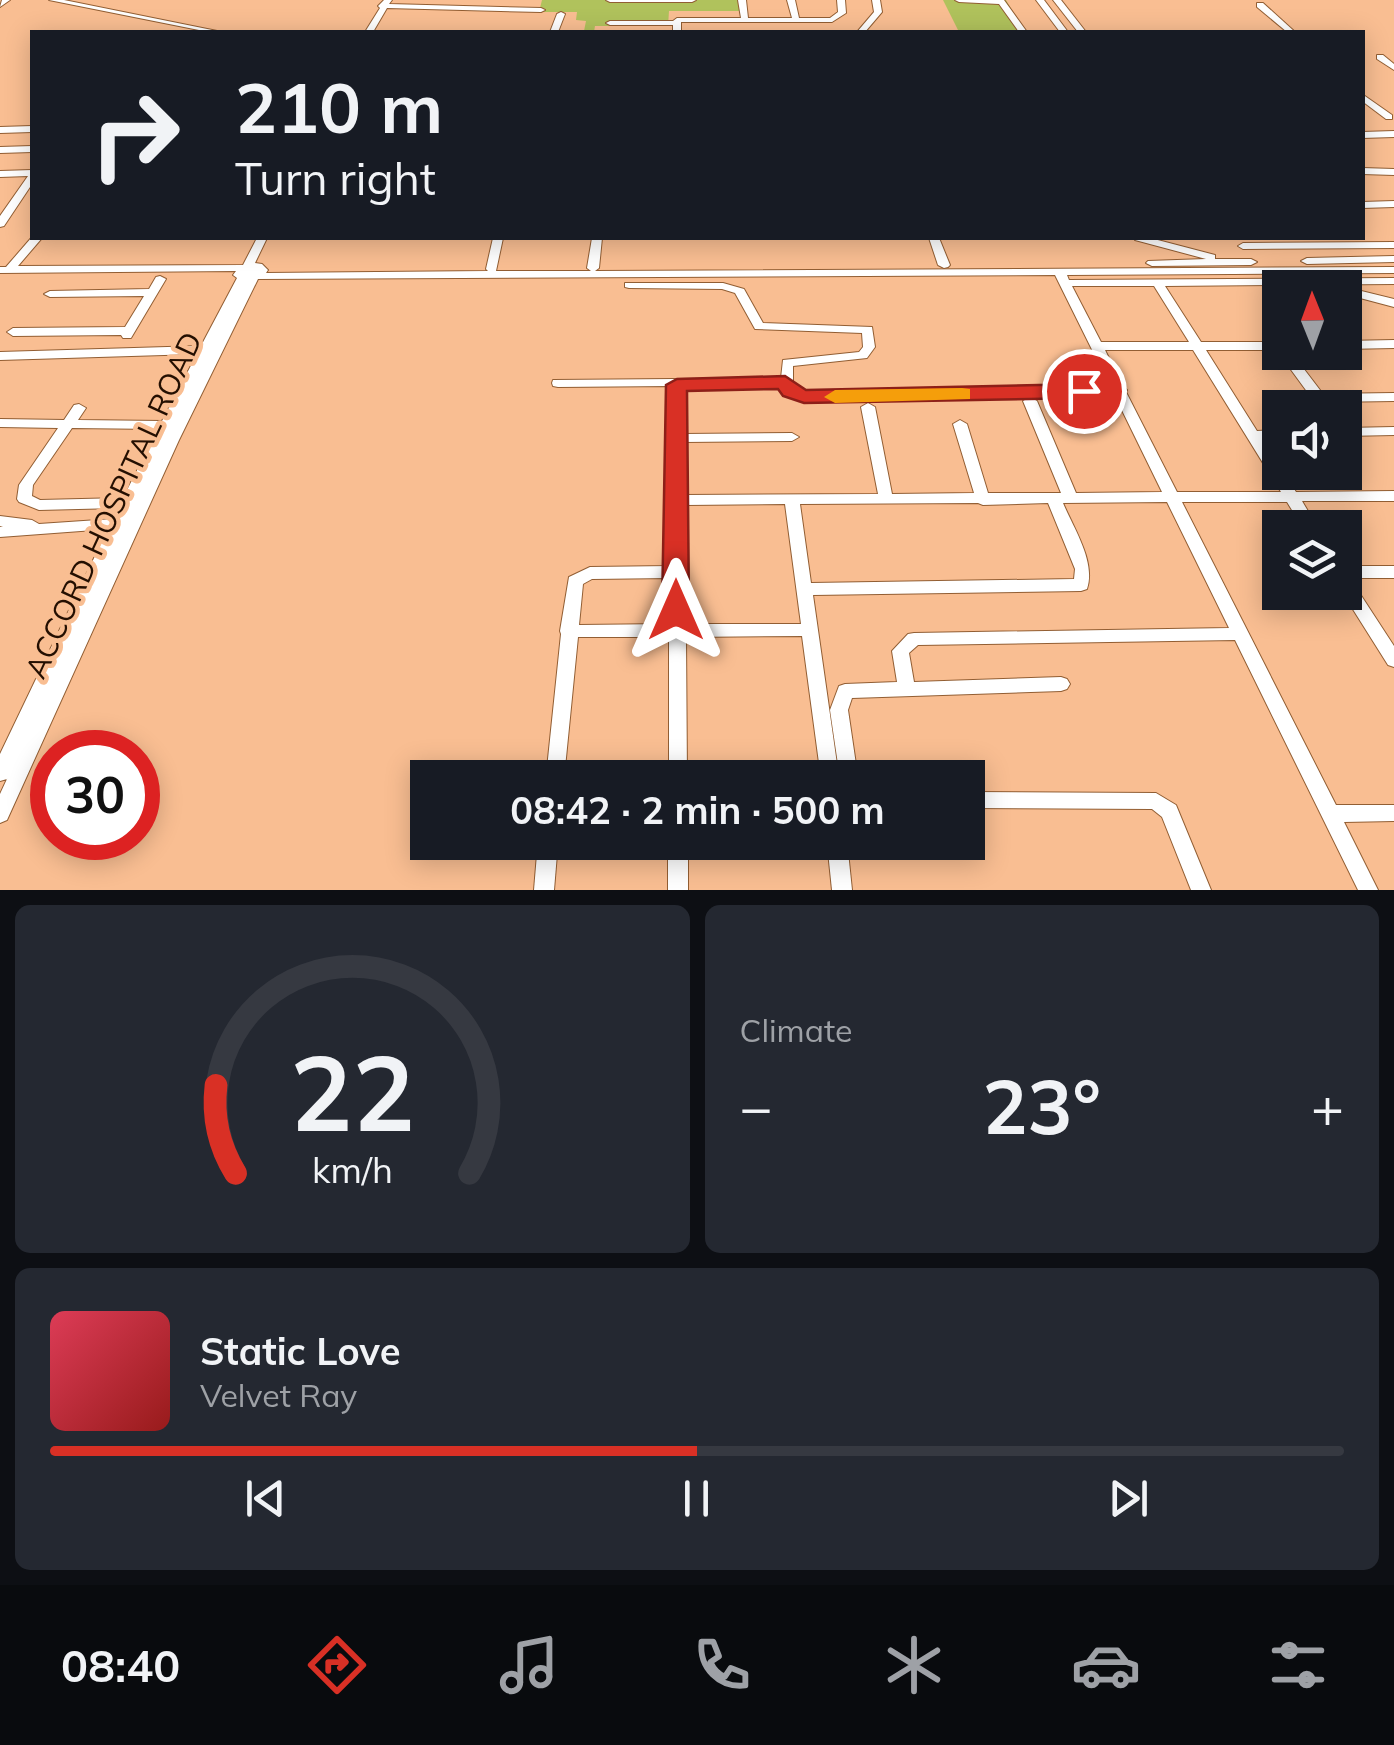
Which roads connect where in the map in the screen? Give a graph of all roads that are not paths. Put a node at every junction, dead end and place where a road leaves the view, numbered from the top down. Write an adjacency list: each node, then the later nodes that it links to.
1 (6, 0): 17 (street)
2 (53, 0): 21 (street)
3 (129, 0): 21 (street)
4 (409, 0): 16 (street)
5 (610, 0): 6 (street)
6 (637, 0): 7 (street); 29 (street)
7 (692, 0)
8 (742, 0): 24 (street)
9 (791, 0): 26 (street)
10 (841, 0): 27 (street)
11 (876, 0): 38 (street)
12 (959, 0): 39 (street)
13 (1040, 0): 40 (street)
14 (1057, 0): 41 (street)
15 (383, 2): 16 (street); 32 (street); 33 (street)
16 (433, 4): 19 (street)
17 (0, 5)
18 (1260, 5): 42 (street)
19 (504, 6): 20 (street)
20 (540, 6)
21 (116, 13): 31 (street)
22 (561, 14): 34 (street)
23 (722, 20): 24 (street); 30 (street); 35 (street)
24 (744, 20): 25 (street)
25 (769, 20): 26 (street); 36 (street)
26 (796, 20): 27 (street)
27 (832, 20): 37 (street)
28 (610, 23): 29 (street)
29 (634, 23): 30 (street)
30 (676, 28)
31 (207, 30)
32 (362, 30)
33 (370, 30)
34 (555, 30)
35 (724, 30)
36 (772, 30)
37 (820, 30)
38 (863, 30)
39 (1022, 30)
40 (1062, 30)
41 (1080, 30)
42 (1289, 30)
43 (1380, 57): 44 (street)
44 (1394, 68)
45 (1365, 98): 46 (street)
46 (1392, 119)
47 (30, 129): 48 (street)
48 (0, 130)
49 (1394, 134): 50 (street)
50 (1365, 135)
51 (30, 145): 52 (street)
52 (0, 146)
53 (1365, 171): 55 (street)
54 (0, 174): 56 (street)
55 (1394, 174)
56 (30, 175)
57 (30, 178): 59 (street)
58 (0, 199): 59 (street)
59 (16, 199): 62 (street)
60 (1394, 204): 61 (street)
61 (1365, 205)
62 (0, 224)
63 (35, 240): 84 (street)
64 (261, 240): 82 (street)
65 (271, 240): 82 (street)
66 (498, 240): 77 (street)
67 (597, 240): 78 (street)
68 (935, 240): 76 (street)
69 (1146, 240): 74 (street)
70 (1240, 242): 71 (street); 75 (street)
71 (1326, 242): 72 (street)
72 (1394, 245)
73 (1394, 260): 75 (street)
74 (1229, 262): 75 (street); 76 (street); 79 (street)
75 (1255, 262)
76 (944, 265): 78 (street)
77 (492, 268): 78 (street); 82 (street)
78 (593, 268)
79 (1263, 270)
80 (1362, 270): 81 (street)
81 (1394, 270)
82 (250, 271): 84 (street); 85 (street); 86 (street); 103 (street); 135 (street, ACCORD HOSPITAL ROAD)
83 (1262, 271): 85 (street)
84 (3, 273): 86 (street)
85 (1063, 278): 90 (street); 98 (street)
86 (160, 279): 92 (street)
87 (1262, 281): 90 (street)
88 (1362, 281): 89 (street)
89 (1394, 281)
90 (1158, 282): 100 (street)
91 (585, 284): 106 (street)
92 (151, 292): 93 (street); 96 (street)
93 (50, 294)
94 (1362, 295): 95 (street)
95 (1394, 303)
96 (130, 330): 97 (street); 104 (street)
97 (13, 332)
98 (1099, 346): 100 (street); 109 (street)
99 (1362, 346): 101 (street)
100 (1198, 347): 102 (street); 120 (street)
101 (1392, 347)
102 (1262, 348)
103 (203, 350): 104 (street); 117 (street)
104 (116, 352): 105 (street)
105 (0, 356)
106 (785, 382): 108 (street); 109 (street)
107 (558, 383): 108 (street)
108 (677, 385): 123 (street)
109 (1121, 390): 126 (street)
110 (1394, 397): 112 (street)
111 (1030, 400): 127 (street)
112 (1362, 400)
113 (868, 407): 130 (street)
114 (74, 415): 115 (street); 117 (street); 132 (street)
115 (0, 423)
116 (960, 424): 131 (street)
117 (166, 425): 132 (street)
118 (1394, 431): 119 (street)
119 (1362, 432)
120 (1254, 435): 121 (street); 124 (street)
121 (1262, 435)
122 (792, 436): 123 (street)
123 (676, 438): 128 (street)
124 (1293, 496): 125 (street); 126 (street); 133 (street)
125 (1394, 496)
126 (1173, 498): 127 (street); 146 (street)
127 (1062, 499): 131 (street); 141 (street)
128 (677, 500): 129 (street); 138 (street)
129 (792, 500): 130 (street); 141 (street)
130 (886, 500): 131 (street)
131 (983, 500)
132 (128, 503): 135 (street)
133 (1301, 510)
134 (0, 522): 136 (street)
135 (126, 523): 136 (street); 154 (street); 157 (street, ACCORD HOSPITAL ROAD)
136 (38, 526): 137 (street)
137 (0, 532)
138 (676, 572): 143 (street); 145 (street)
139 (1362, 572): 140 (street)
140 (1394, 572)
141 (804, 589): 144 (street)
142 (1362, 609): 147 (street)
143 (676, 630): 144 (street); 145 (street); 151 (street)
144 (808, 630): 152 (street)
145 (568, 631): 150 (street)
146 (1242, 634): 149 (street); 158 (street)
147 (1392, 654)
148 (1061, 684): 149 (street)
149 (906, 686): 153 (street)
150 (557, 760)
151 (678, 760)
152 (827, 760)
153 (847, 760)
154 (0, 773)
155 (985, 800): 165 (street)
156 (1394, 812): 158 (street)
157 (0, 814)
158 (1331, 814): 166 (street)
159 (546, 860): 162 (street)
160 (678, 860): 163 (street)
161 (839, 860): 164 (street)
162 (544, 890)
163 (678, 890)
164 (842, 890)
165 (1200, 890)
166 (1368, 890)

